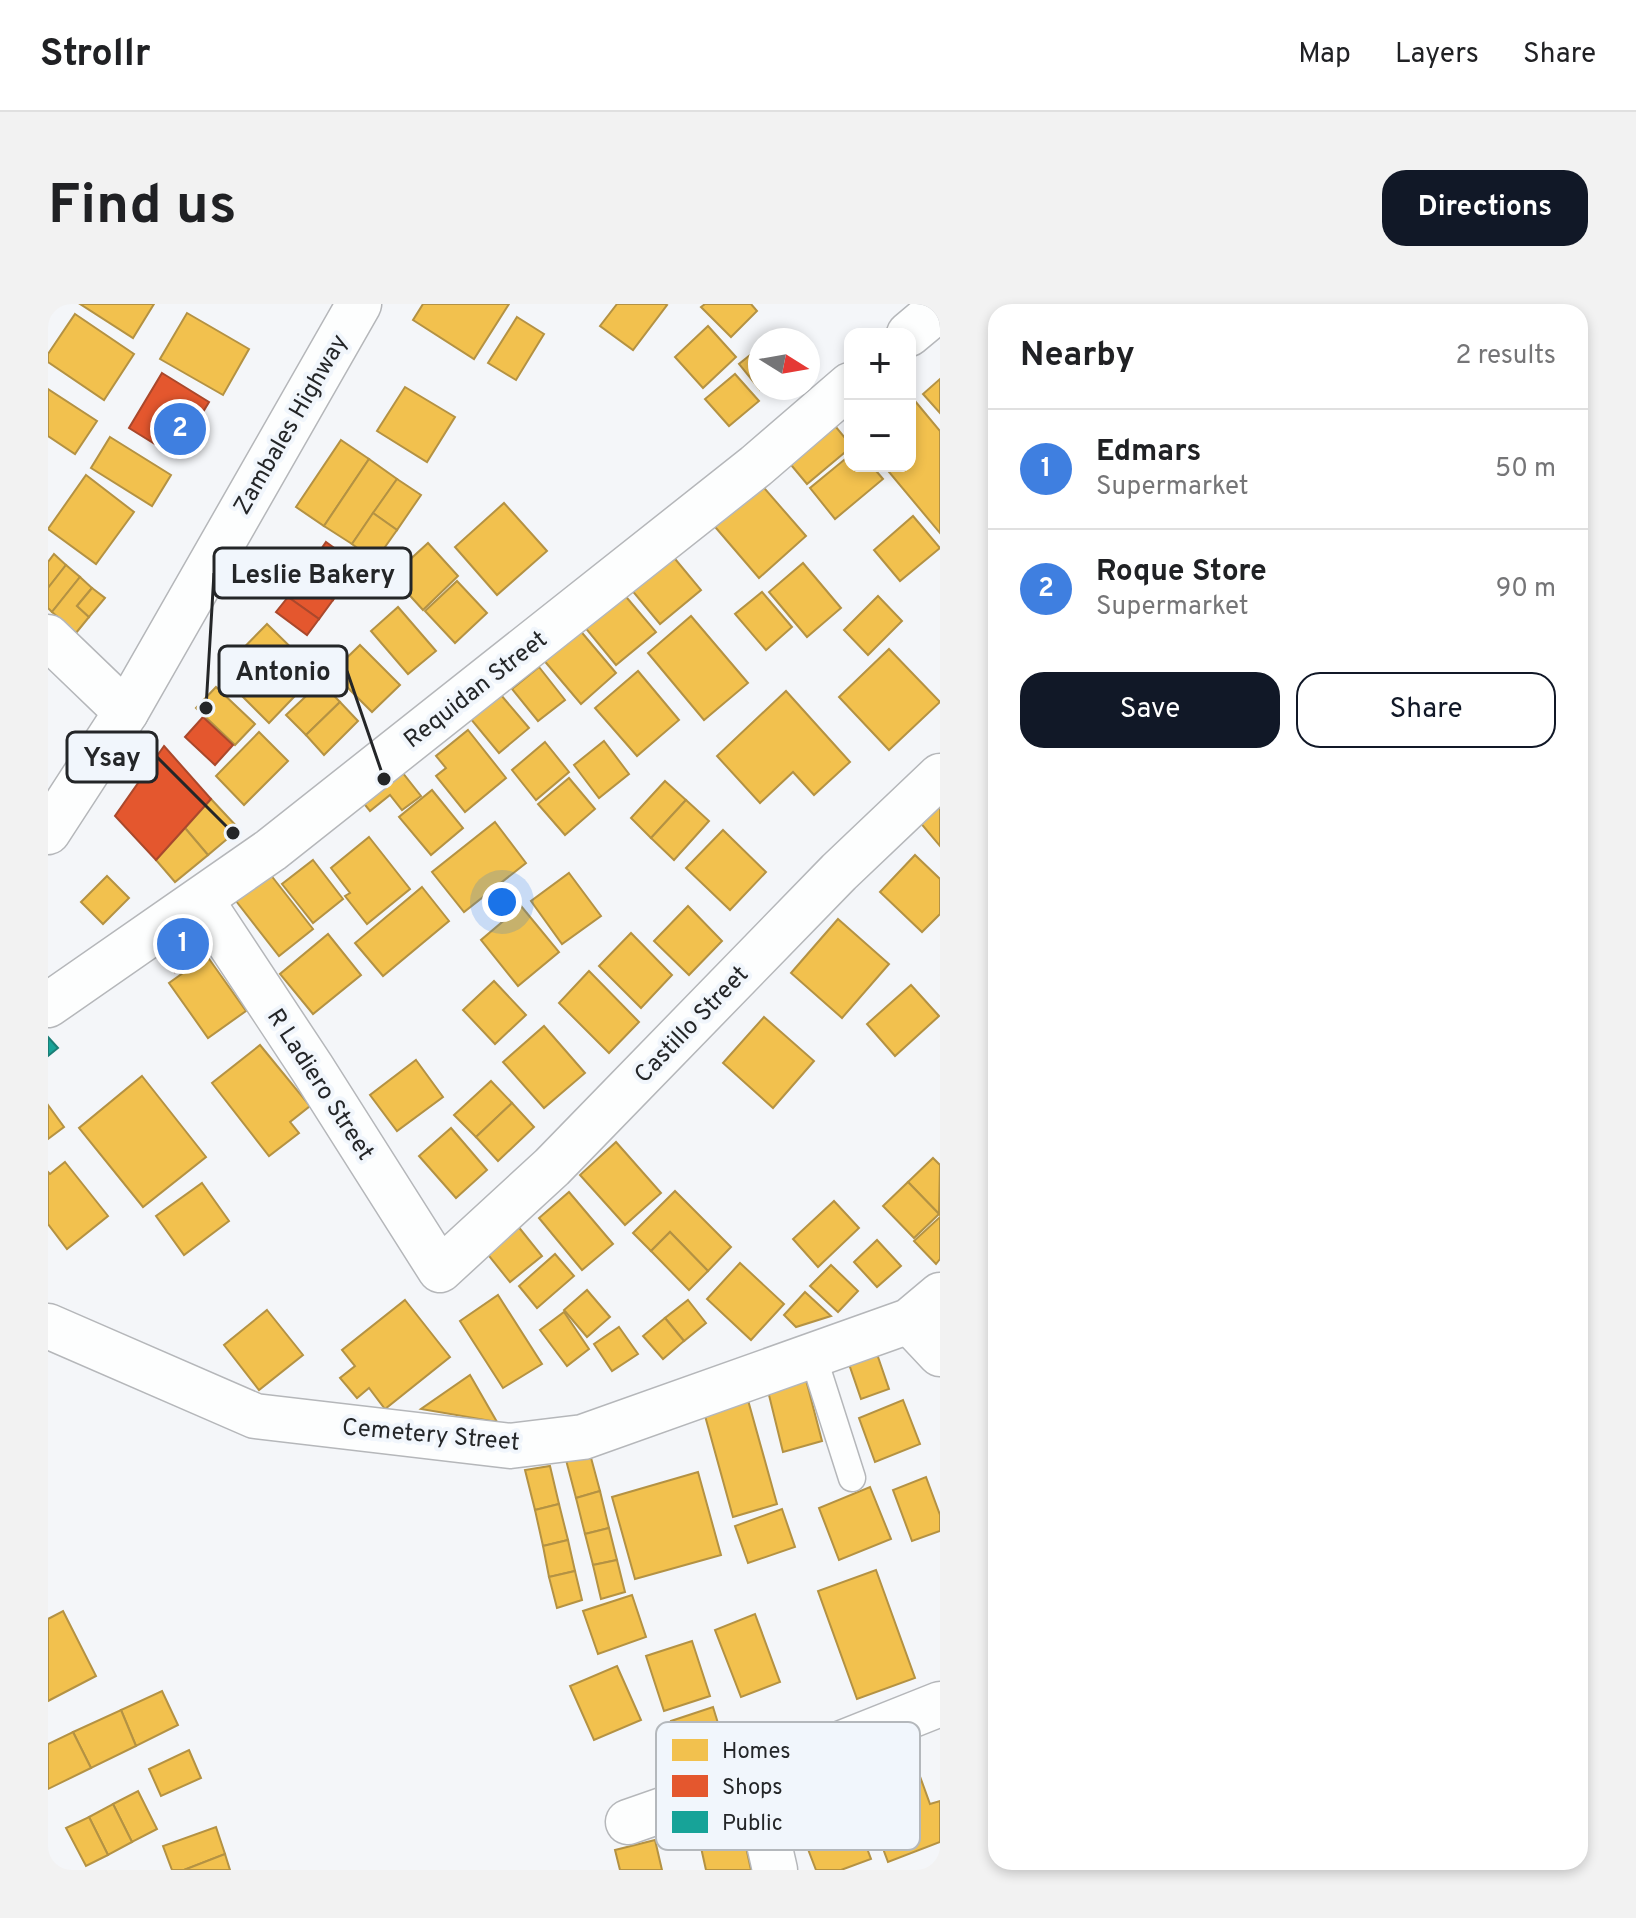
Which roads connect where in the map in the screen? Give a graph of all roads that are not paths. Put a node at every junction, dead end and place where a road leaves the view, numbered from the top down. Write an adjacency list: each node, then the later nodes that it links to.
1 (359, 304): 6 (street, Zambales Highway)
2 (940, 308): 3 (street)
3 (916, 328)
4 (844, 390): 9 (street, Requidan Street)
5 (48, 637): 6 (street)
6 (126, 712): 8 (street, Zambales Highway)
7 (940, 776): 11 (street, Castillo Street)
8 (48, 832)
9 (201, 900): 10 (street, Requidan Street); 11 (street, R Ladiero Street)
10 (48, 1005)
11 (440, 1270)
12 (925, 1308): 14 (street, Cemetery Street); 15 (street, Cemetery Street)
13 (48, 1326): 15 (street, Cemetery Street)
14 (940, 1354)
15 (813, 1356): 16 (lane)
16 (852, 1478)
17 (940, 1704): 18 (street)
18 (895, 1722)
19 (656, 1812): 20 (street)
20 (628, 1822)
21 (770, 1850): 22 (street)
22 (775, 1870)

